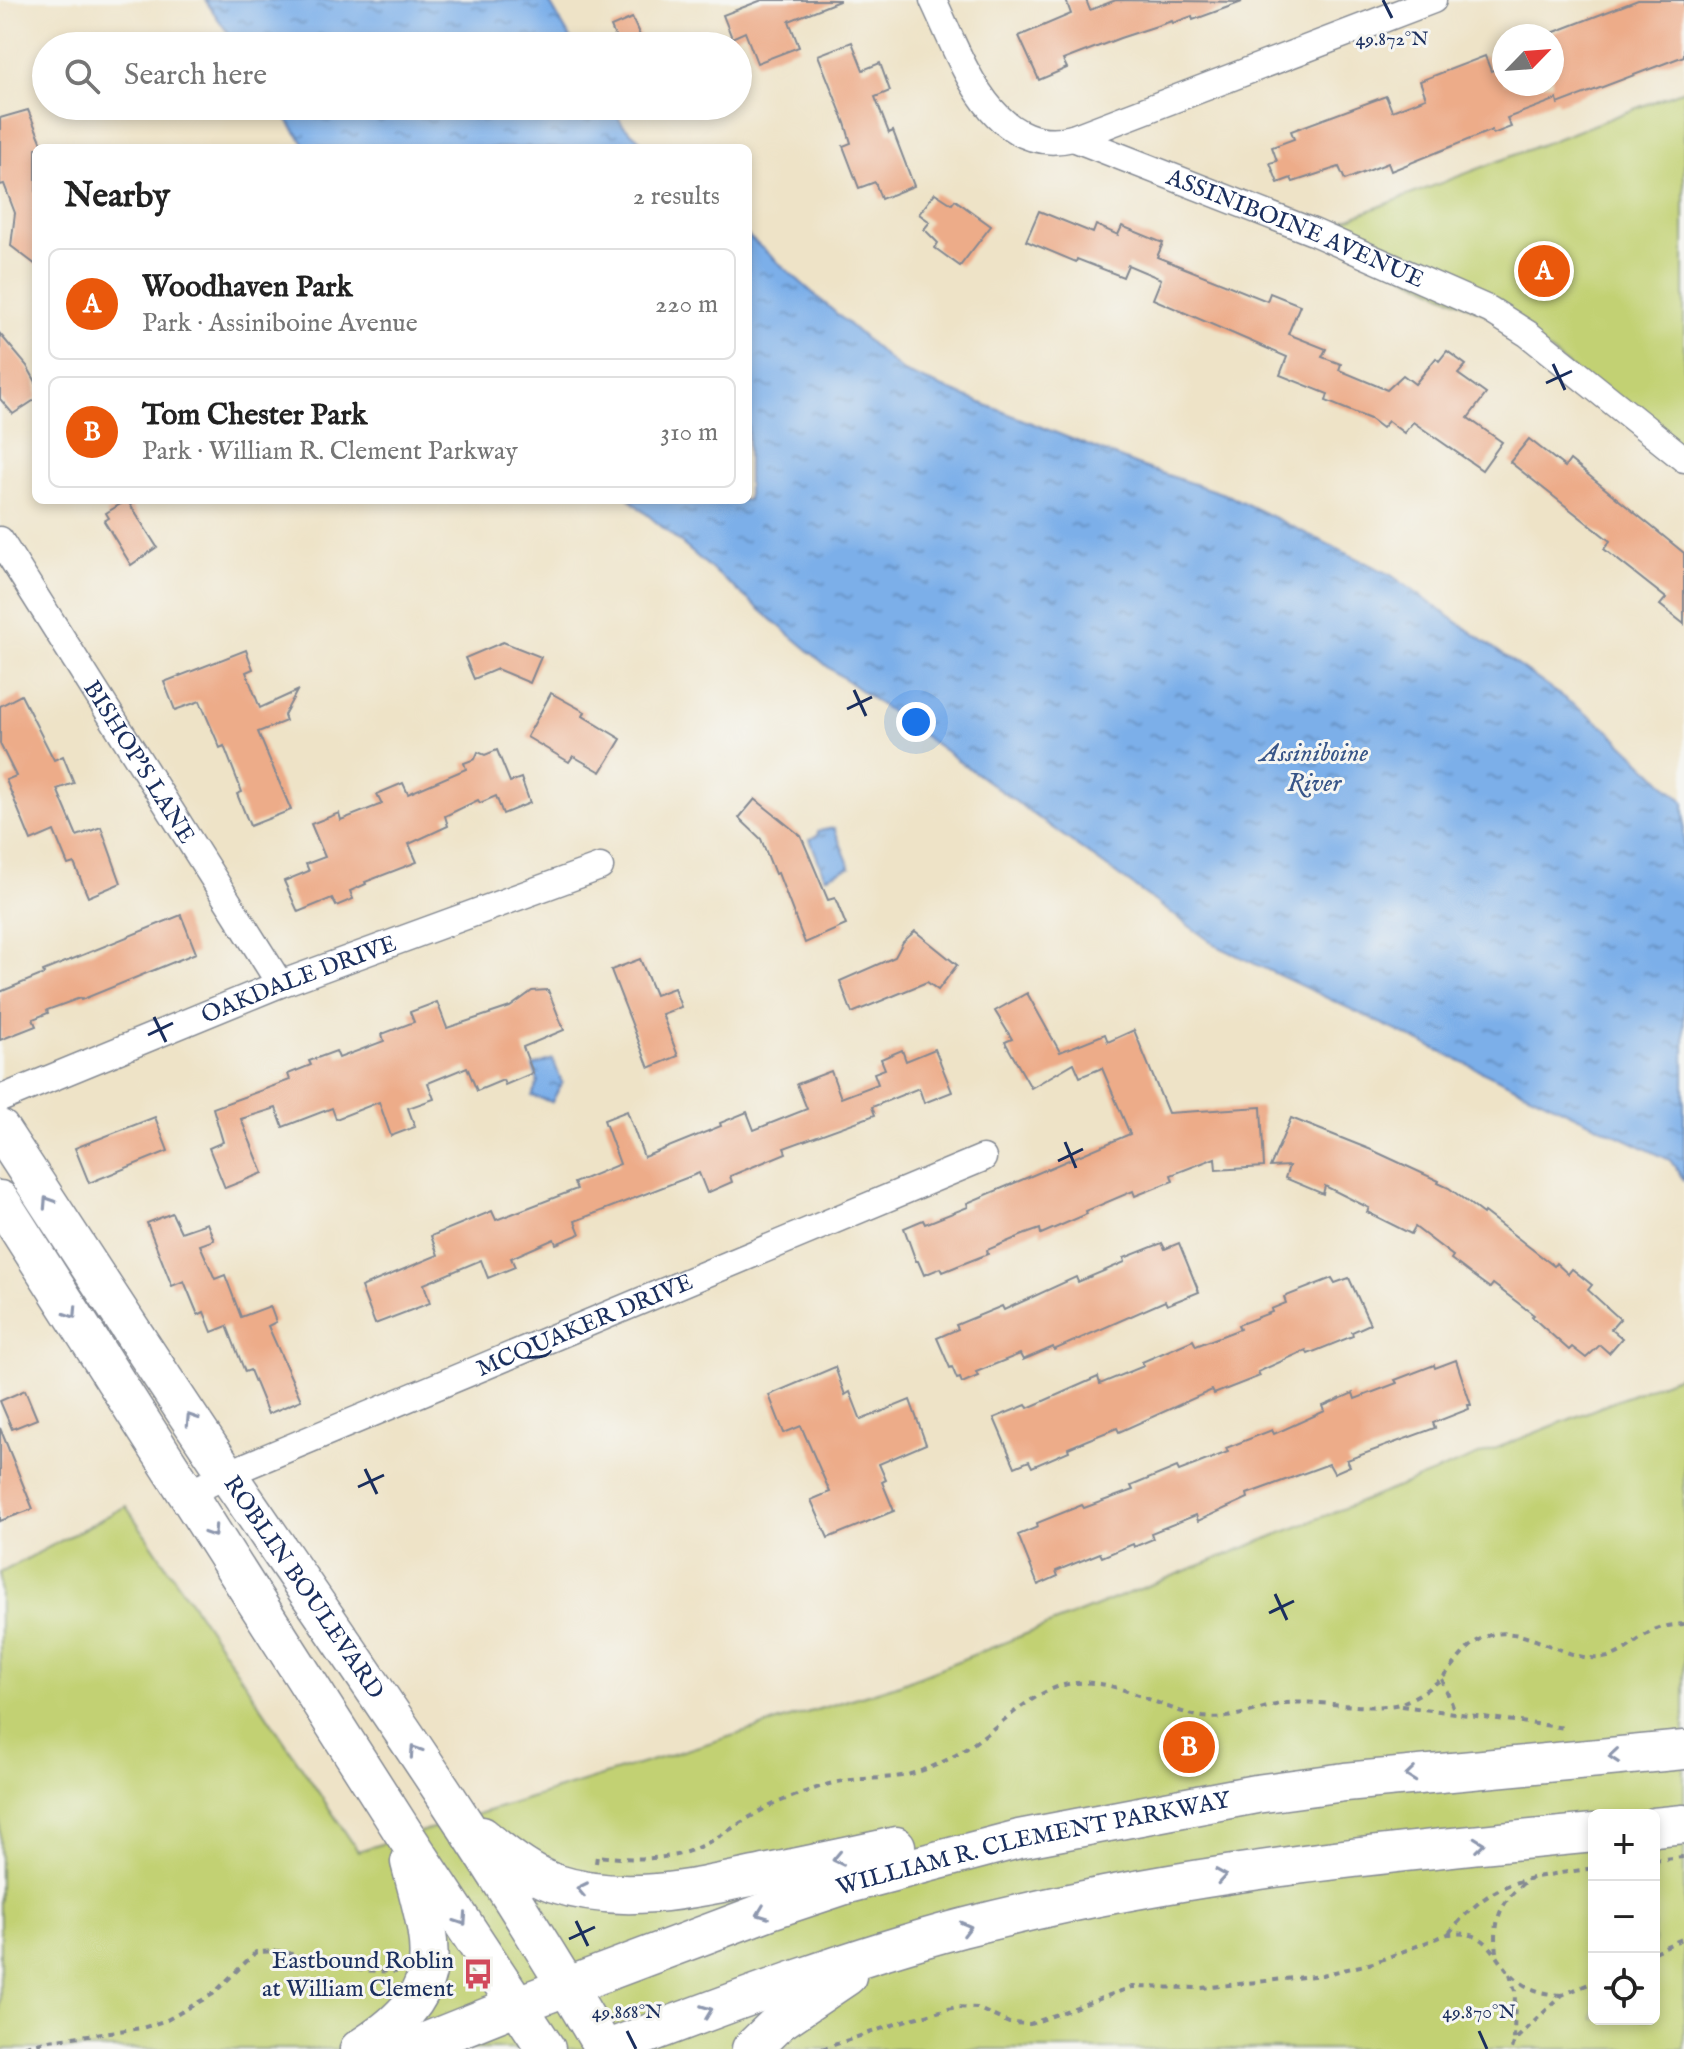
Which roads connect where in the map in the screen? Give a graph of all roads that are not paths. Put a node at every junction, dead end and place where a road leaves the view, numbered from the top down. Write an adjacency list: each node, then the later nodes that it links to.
1 (933, 0): 3 (street, ASSINIBOINE AVENUE)
2 (1433, 0): 3 (street)
3 (1073, 138): 4 (street, ASSINIBOINE AVENUE)
4 (1684, 459)
5 (0, 540): 7 (street, BISHOP'S LANE)
6 (600, 867): 7 (street, OAKDALE DRIVE)
7 (280, 984): 8 (street, OAKDALE DRIVE)
8 (0, 1099)
9 (0, 1129): 12 (main road, ROBLIN BOULEVARD, one-way to 9)
10 (983, 1158): 12 (street, MCQUAKER DRIVE)
11 (0, 1200): 13 (main road, ROBLIN BOULEVARD, one-way to 13)
12 (228, 1475): 13 (street, MCQUAKER DRIVE); 15 (main road, ROBLIN BOULEVARD, one-way to 12)
13 (187, 1494): 18 (main road, ROBLIN BOULEVARD, one-way to 18)
14 (1684, 1750): 20 (main road, WILLIAM R. CLEMENT PARKWAY, one-way to 20)
15 (458, 1815): 20 (main road, one-way to 15); 22 (main road, ROBLIN BOULEVARD)
16 (1684, 1824): 17 (main road)
17 (1660, 1826)
18 (403, 1832): 23 (main road, ROBLIN BOULEVARD, one-way to 23); 24 (main road)
19 (1588, 1834): 21 (main road, one-way to 19)
20 (998, 1844): 22 (main road, WILLIAM R. CLEMENT PARKWAY, one-way to 22)
21 (891, 1948): 27 (main road, one-way to 21); 28 (main road)
22 (567, 1986): 23 (main road, WILLIAM R. CLEMENT PARKWAY); 27 (main road, ROBLIN BOULEVARD)
23 (518, 2005): 25 (main road, WILLIAM R. CLEMENT PARKWAY); 26 (main road, ROBLIN BOULEVARD)
24 (359, 2049)
25 (408, 2049)
26 (546, 2049)
27 (606, 2049)
28 (751, 2049)

